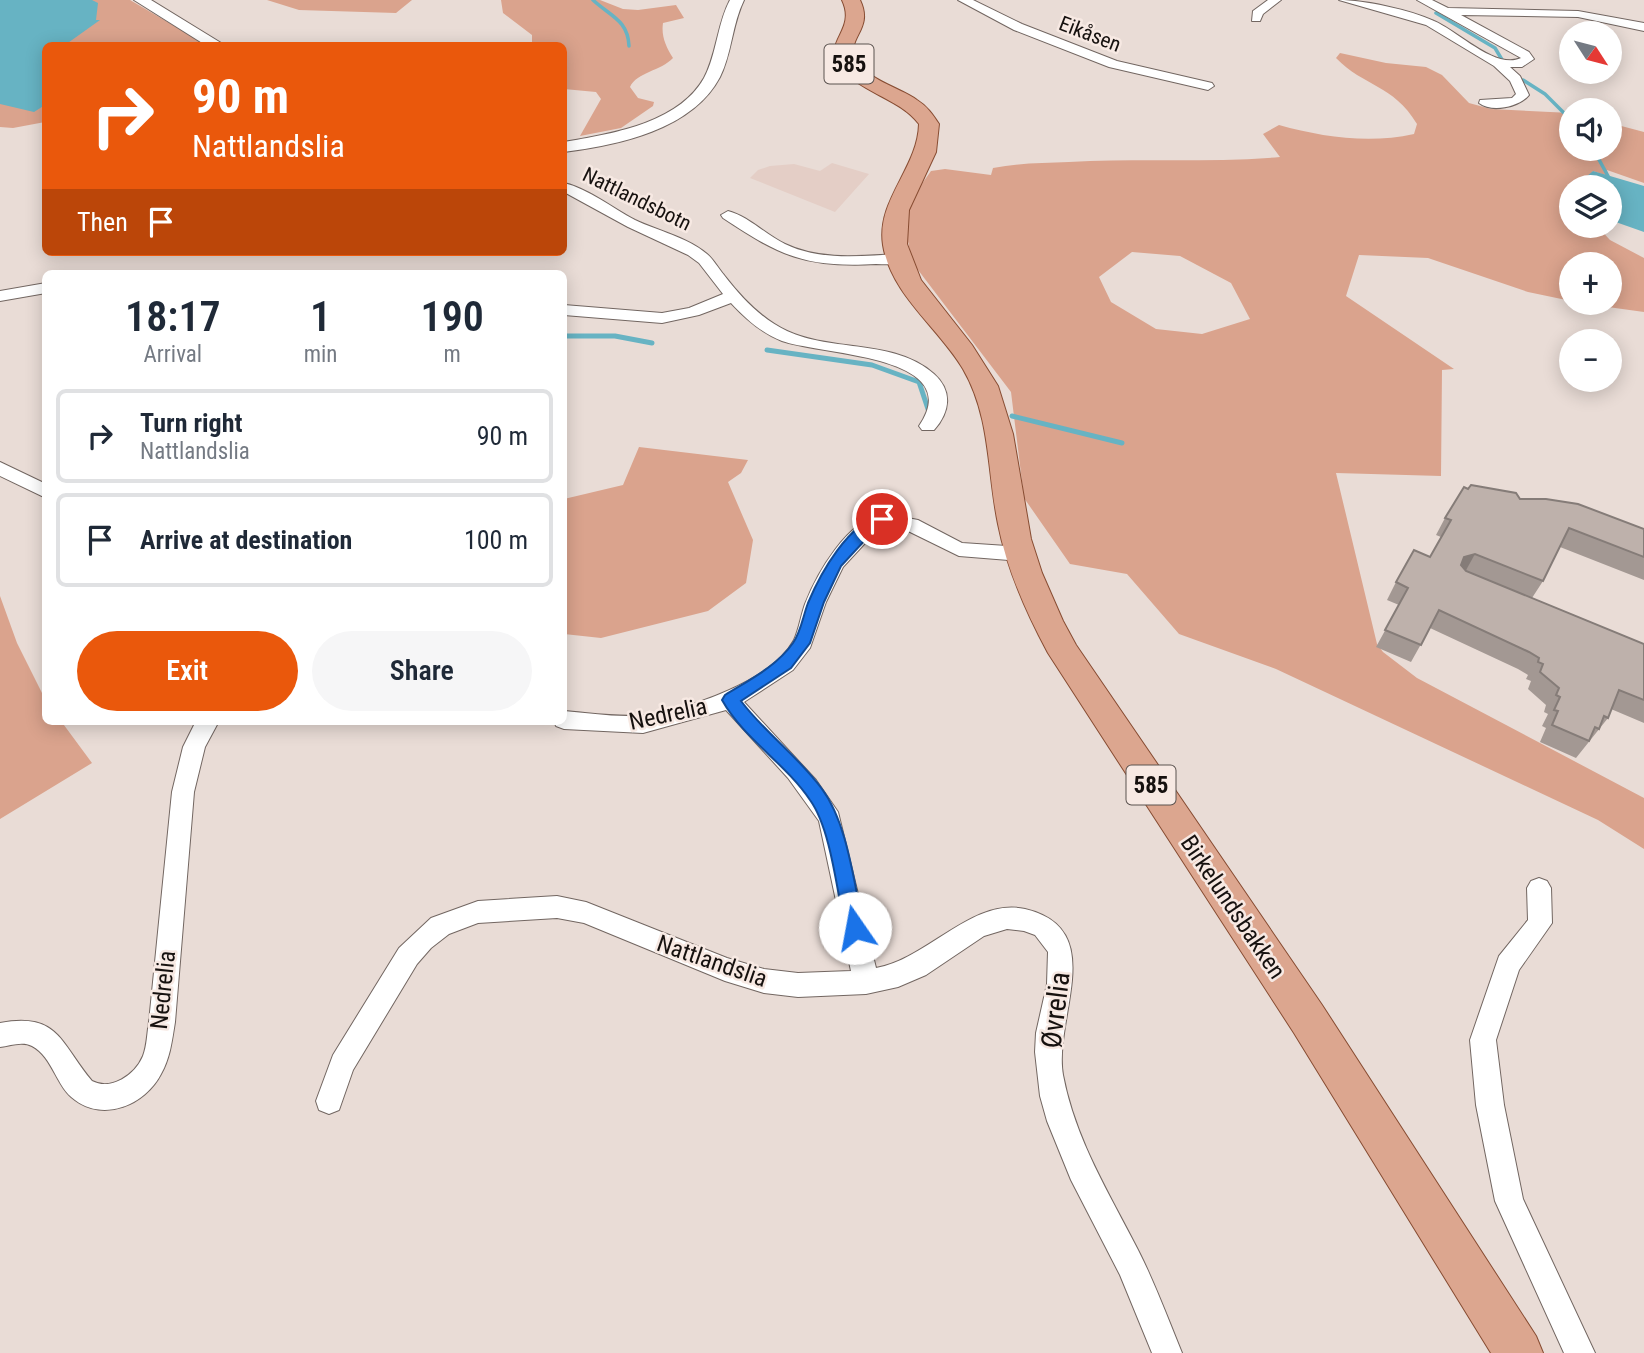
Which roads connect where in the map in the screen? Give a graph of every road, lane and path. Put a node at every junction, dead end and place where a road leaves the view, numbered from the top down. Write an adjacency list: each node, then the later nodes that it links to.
1 (141, 0): 11 (street)
2 (737, 0): 15 (street)
3 (851, 0): 18 (main road, Birkelundsbakken / 585)
4 (964, 0): 13 (street, Eikåsen)
5 (1275, 0): 9 (street)
6 (1345, 0): 12 (street)
7 (1423, 0): 8 (street)
8 (1446, 11): 10 (street); 12 (street)
9 (1256, 19)
10 (1644, 27)
11 (212, 42)
12 (1499, 64): 14 (street)
13 (1208, 86)
14 (1485, 103)
15 (567, 146)
16 (567, 189): 21 (street, Nattlandsbotn)
17 (728, 215): 18 (street)
18 (899, 258): 26 (main road, Birkelundsbakken / 585)
19 (42, 289): 20 (street)
20 (0, 296)
21 (733, 296): 22 (street); 23 (street, Nattlandsbotn)
22 (567, 310)
23 (928, 426)
24 (0, 468): 25 (street)
25 (42, 490)
26 (1021, 554): 27 (street); 35 (main road, Birkelundsbakken / 585)
27 (730, 700): 28 (street, Nedrelia); 31 (street)
28 (567, 720)
29 (206, 725): 32 (street, Nedrelia)
30 (1539, 888): 36 (street)
31 (866, 982): 33 (street, Nattlandslia); 34 (street, Øvrelia)
32 (0, 1035)
33 (329, 1101)
34 (1167, 1353)
35 (1520, 1353)
36 (1580, 1353)

